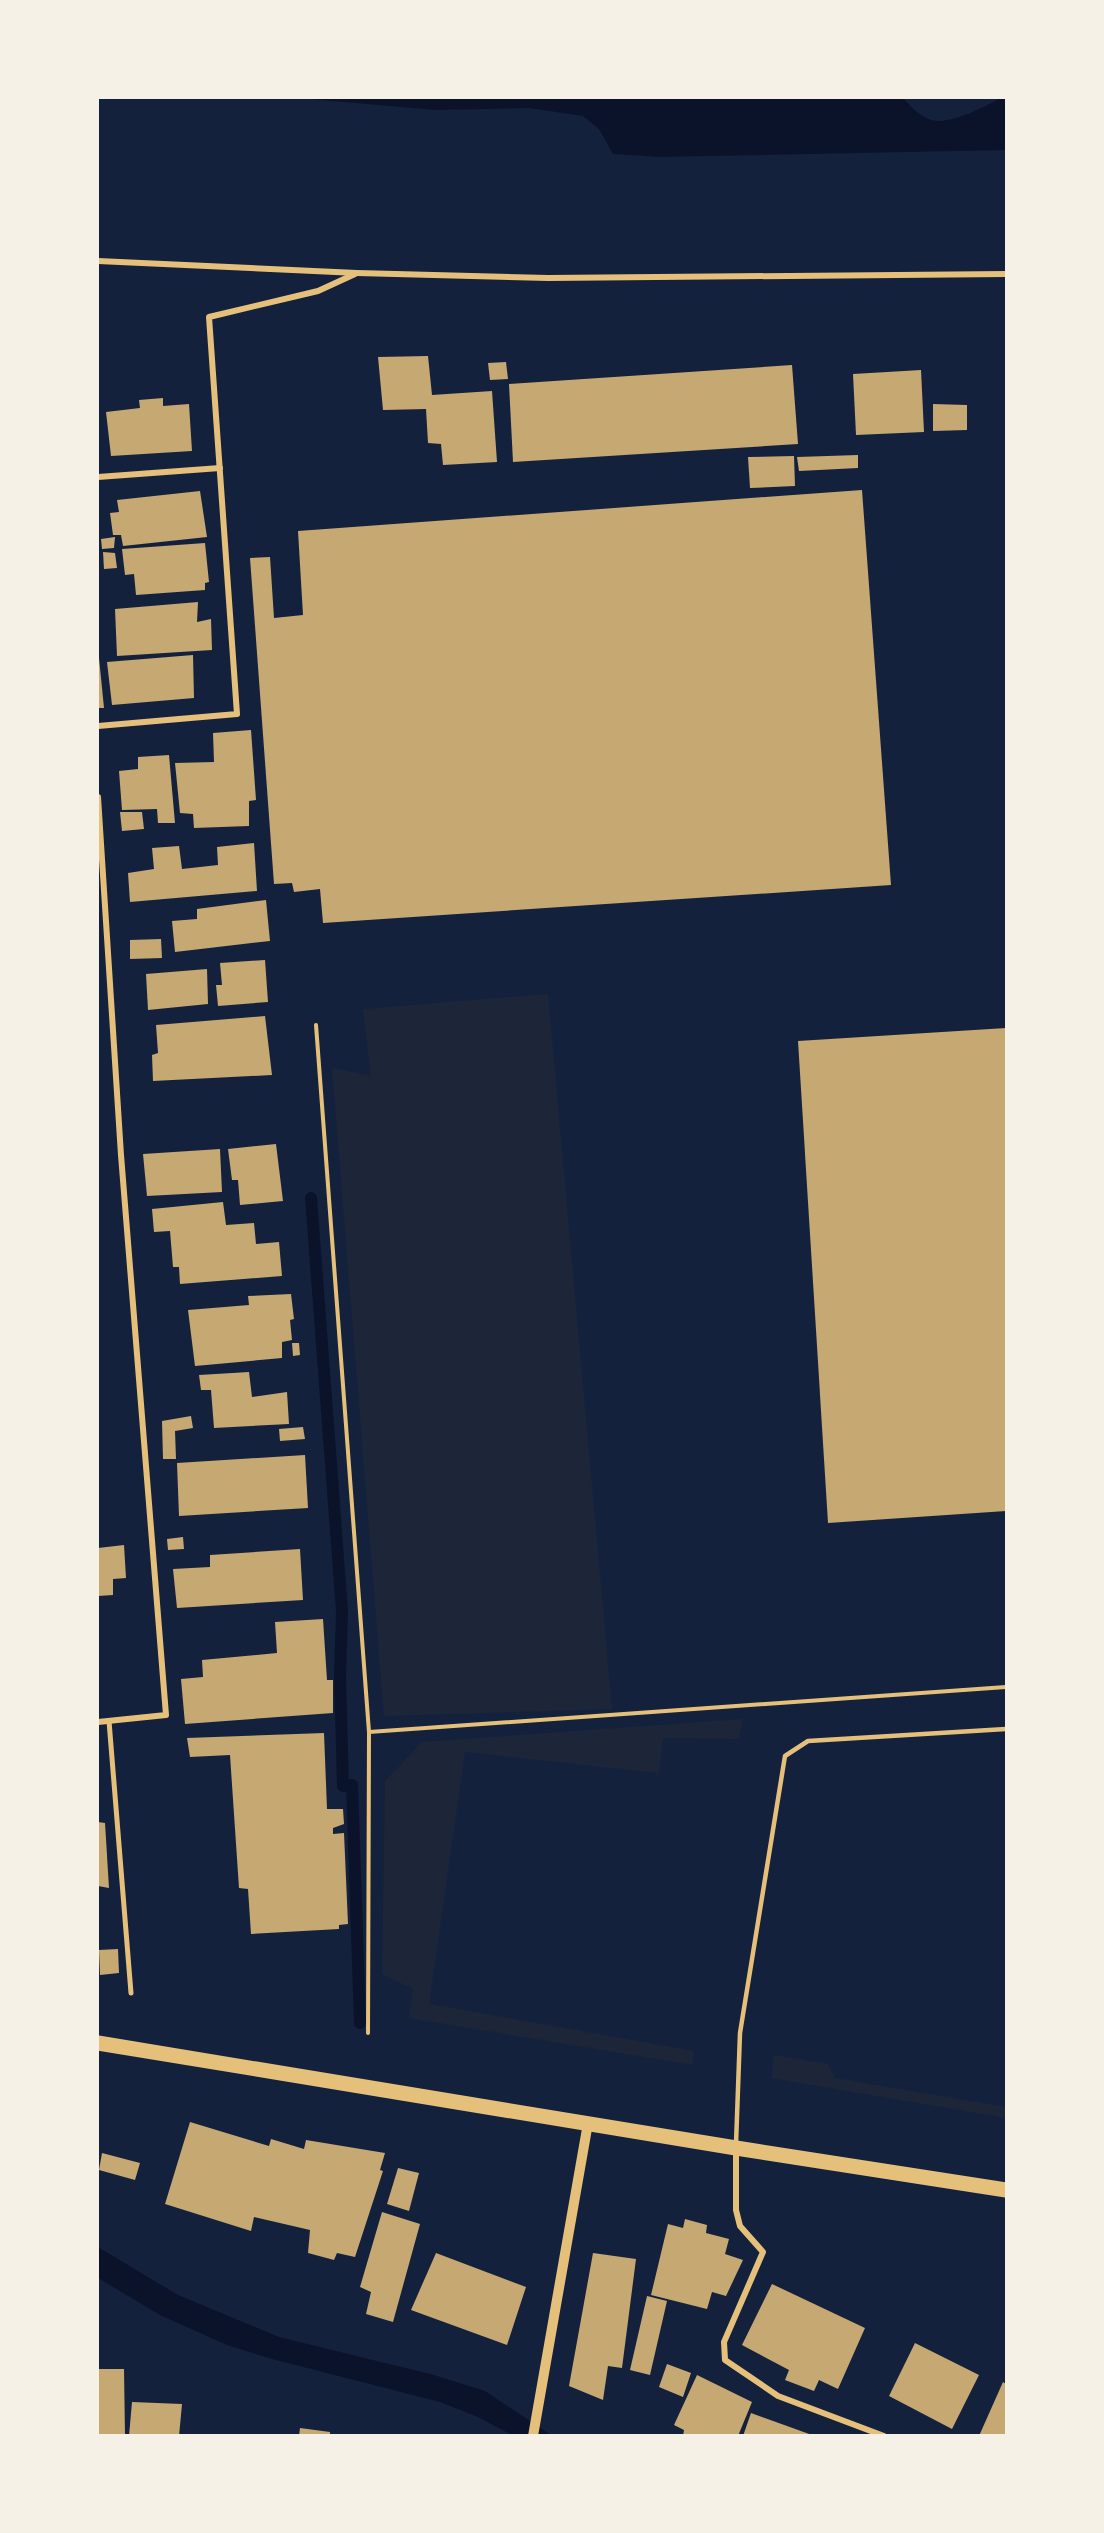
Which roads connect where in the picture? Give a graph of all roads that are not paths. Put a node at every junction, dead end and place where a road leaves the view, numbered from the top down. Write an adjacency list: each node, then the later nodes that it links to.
1 (98, 261): 2 (street)
2 (357, 273): 3 (street); 4 (street)
3 (1006, 274)
4 (220, 468): 5 (street); 6 (street)
5 (98, 477)
6 (98, 726)
7 (98, 796): 8 (street)
8 (109, 1721): 9 (street); 11 (street)
9 (98, 1722)
10 (1006, 1728): 14 (lane)
11 (131, 1994)
12 (98, 2043): 13 (main road)
13 (588, 2123): 14 (main road); 16 (street)
14 (736, 2148): 15 (main road); 17 (street)
15 (1006, 2190)
16 (533, 2436)
17 (884, 2436)

